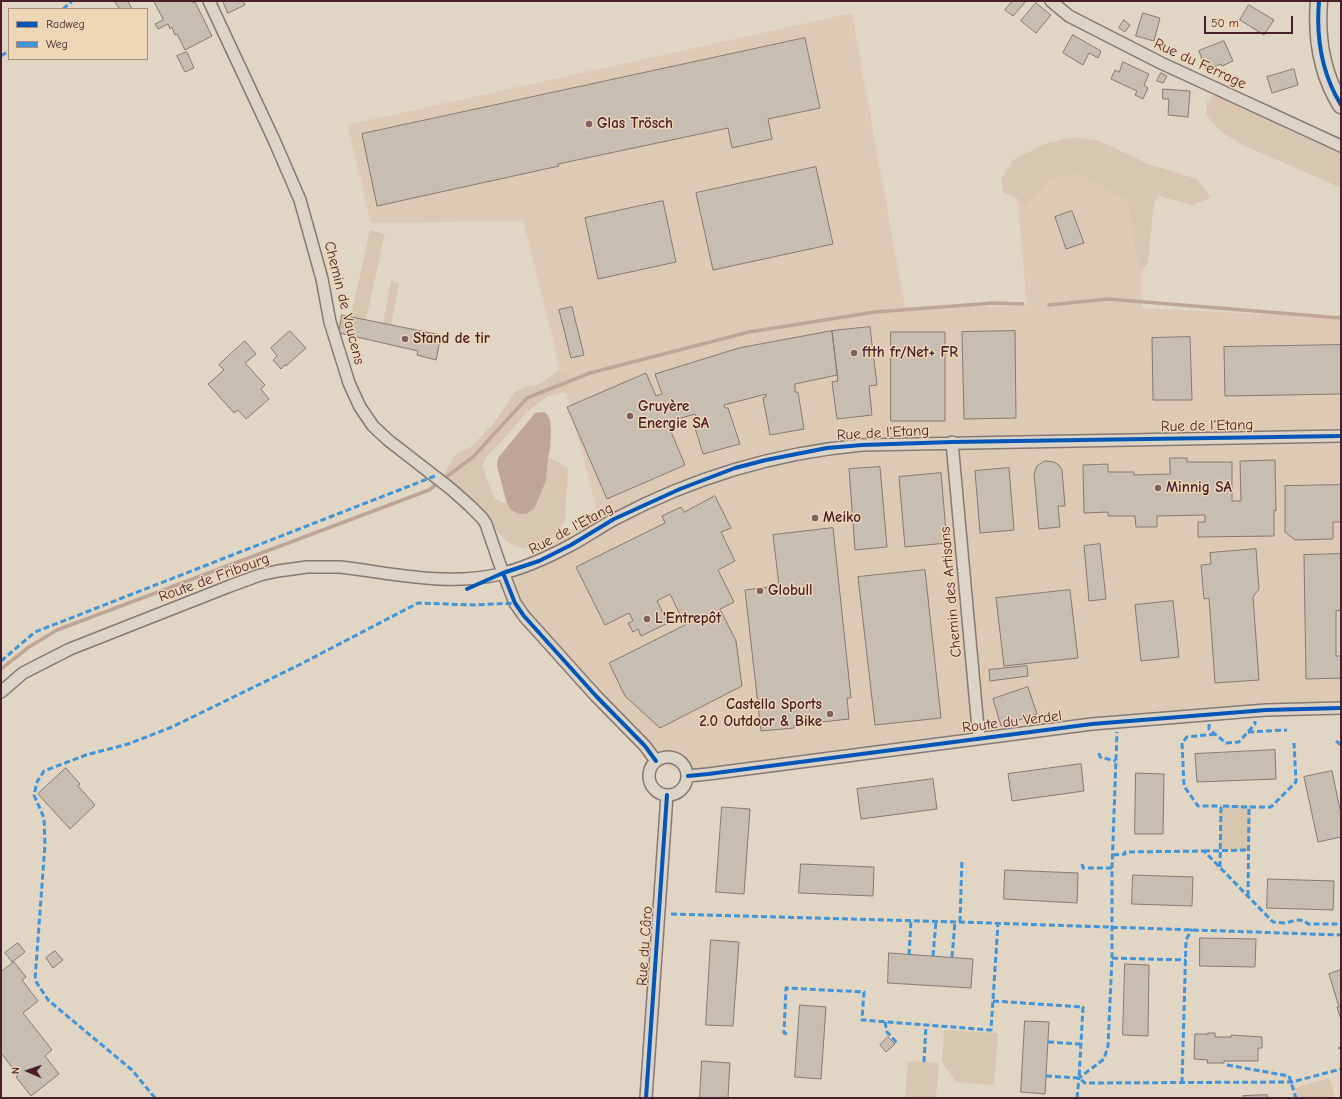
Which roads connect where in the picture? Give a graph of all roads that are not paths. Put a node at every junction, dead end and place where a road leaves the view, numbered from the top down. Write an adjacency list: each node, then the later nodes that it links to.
1 (209, 1): 8 (street, Chemin de Vaucens)
2 (1051, 1): 5 (street, Rue du Ferrage)
3 (1319, 1): 4 (street)
4 (1341, 105)
5 (1341, 146)
6 (1341, 436): 7 (street, Rue de l'Etang)
7 (952, 442): 8 (street, Rue de l'Etang); 11 (street, Chemin des Artisans)
8 (503, 573): 9 (street, Route de Fribourg); 12 (street)
9 (1, 692)
10 (1341, 708): 11 (street, Route du Verdel)
11 (979, 739): 13 (street, Route du Verdel)
12 (656, 761): 13 (street); 14 (street)
13 (688, 776): 14 (street)
14 (667, 795): 15 (street, Rue du Câro)
15 (646, 1098)

